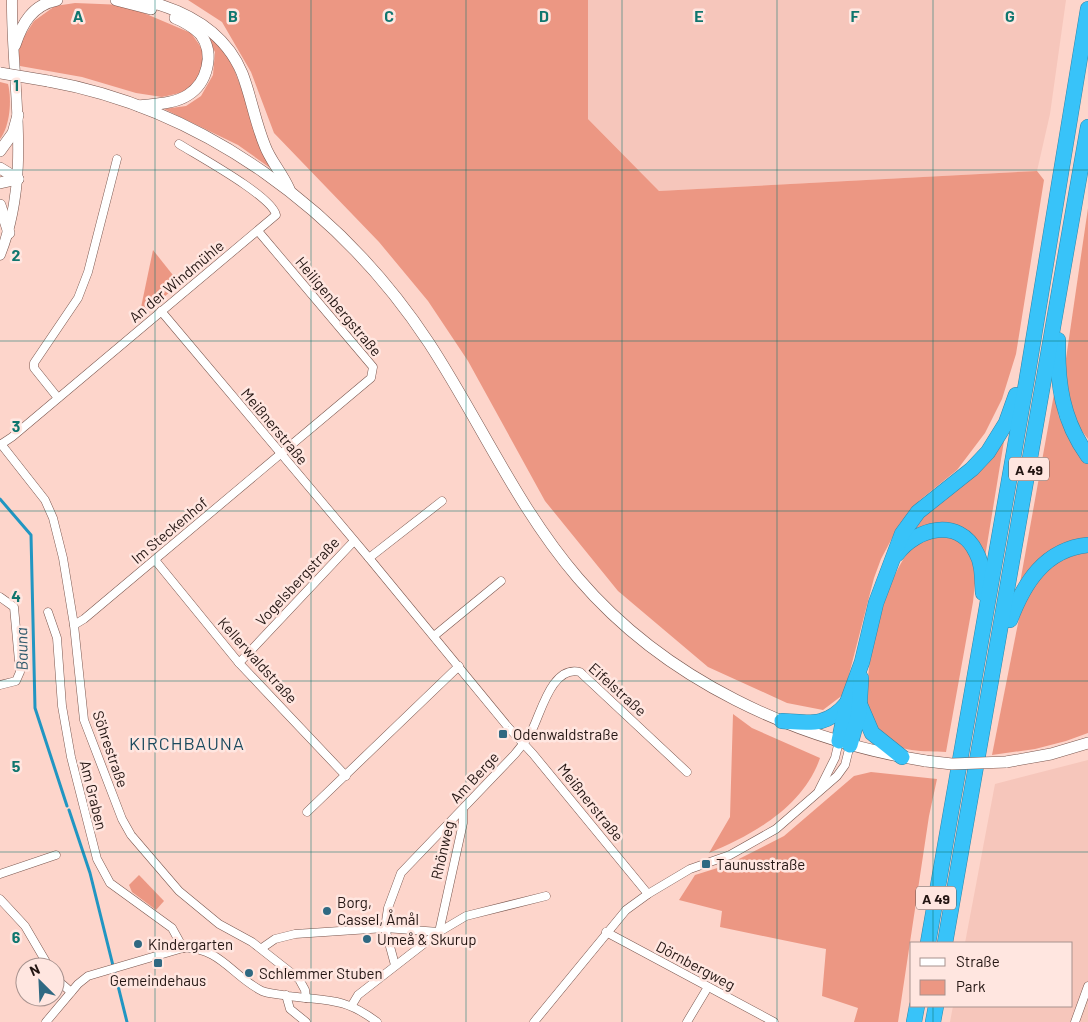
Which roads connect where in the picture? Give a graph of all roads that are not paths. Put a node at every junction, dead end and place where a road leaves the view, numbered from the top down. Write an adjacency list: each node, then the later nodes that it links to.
1 (12, 0): 6 (street)
2 (52, 0): 6 (main road)
3 (116, 0): 8 (main road)
4 (142, 0): 17 (main road)
5 (1088, 9): 24 (highway, A 49)
6 (14, 45): 9 (street)
7 (0, 73): 8 (main road, bridge)
8 (139, 106): 17 (main road)
9 (18, 115): 12 (main road); 15 (street)
10 (1088, 127): 22 (highway, A 49)
11 (179, 144): 19 (street, An der Windmühle)
12 (0, 151)
13 (117, 160): 25 (street)
14 (0, 168): 15 (main road)
15 (18, 179): 16 (main road); 20 (street)
16 (0, 183)
17 (289, 190): 46 (main road)
18 (0, 205): 20 (main road)
19 (258, 231): 23 (street, An der Windmühle); 27 (street, Heiligenbergstraße)
20 (9, 232): 21 (street)
21 (0, 255)
22 (1060, 286): 28 (highway); 41 (highway, A 49)
23 (161, 311): 25 (street, An der Windmühle); 27 (street, Meißnerstraße)
24 (1027, 378): 34 (highway); 39 (highway, A 49)
25 (58, 398): 26 (street, An der Windmühle)
26 (1, 445): 38 (street, Söhrestraße)
27 (281, 454): 30 (street, Meißnerstraße); 33 (street, Im Steckenhof)
28 (1088, 456)
29 (442, 500): 32 (street)
30 (354, 541): 32 (street, Meißnerstraße); 42 (street, Vogelsbergstraße)
31 (1088, 545): 41 (highway)
32 (369, 558): 40 (street, Meißnerstraße)
33 (154, 560): 38 (street, Im Steckenhof); 42 (street, Kellerwaldstraße)
34 (891, 561): 39 (highway); 45 (highway)
35 (501, 581): 40 (street)
36 (0, 597): 44 (street)
37 (48, 612): 66 (street, Am Graben)
38 (74, 625): 67 (street, Söhrestraße)
39 (983, 627): 64 (highway, A 49)
40 (434, 636): 43 (street, Meißnerstraße)
41 (997, 652): 65 (highway, A 49)
42 (239, 663): 52 (street, Kellerwaldstraße)
43 (459, 666): 47 (street, Meißnerstraße); 52 (street)
44 (0, 685)
45 (853, 703): 46 (highway); 48 (highway); 50 (highway)
46 (782, 721): 48 (main road)
47 (523, 743): 51 (street, Eifelstraße); 54 (street, Am Berge); 58 (street, Meißnerstraße)
48 (845, 743): 50 (main road); 53 (street); 53 (street)
49 (1088, 743): 50 (main road, bridge)
50 (902, 757)
51 (688, 772)
52 (346, 776): 55 (street)
53 (817, 794): 58 (street)
54 (463, 810): 61 (street, Am Berge); 62 (street, Rhönweg)
55 (308, 812)
56 (56, 855): 57 (street)
57 (0, 874)
58 (648, 894): 63 (street)
59 (546, 896): 62 (street)
60 (1, 903): 68 (street)
61 (385, 928): 62 (street); 67 (street); 69 (street, Am Berge)
62 (439, 932): 69 (street)
63 (606, 932): 72 (street, Dörnbergweg); 82 (street)
64 (928, 942)
65 (945, 942)
66 (183, 948): 73 (street); 74 (street)
67 (262, 948): 75 (street, Söhrestraße)
68 (42, 957)
69 (395, 965): 76 (street)
70 (1088, 986): 87 (street)
71 (65, 987): 73 (street)
72 (708, 987): 83 (street); 84 (street, Dörnbergweg)
73 (71, 992): 79 (street)
74 (286, 995): 75 (street); 80 (street)
75 (306, 998): 76 (street)
76 (352, 1005): 81 (street)
77 (917, 1007): 85 (highway)
78 (936, 1007): 86 (highway)
79 (46, 1022)
80 (306, 1022)
81 (377, 1022)
82 (534, 1022)
83 (688, 1022)
84 (774, 1022)
85 (914, 1022)
86 (933, 1022)
87 (1076, 1022)

